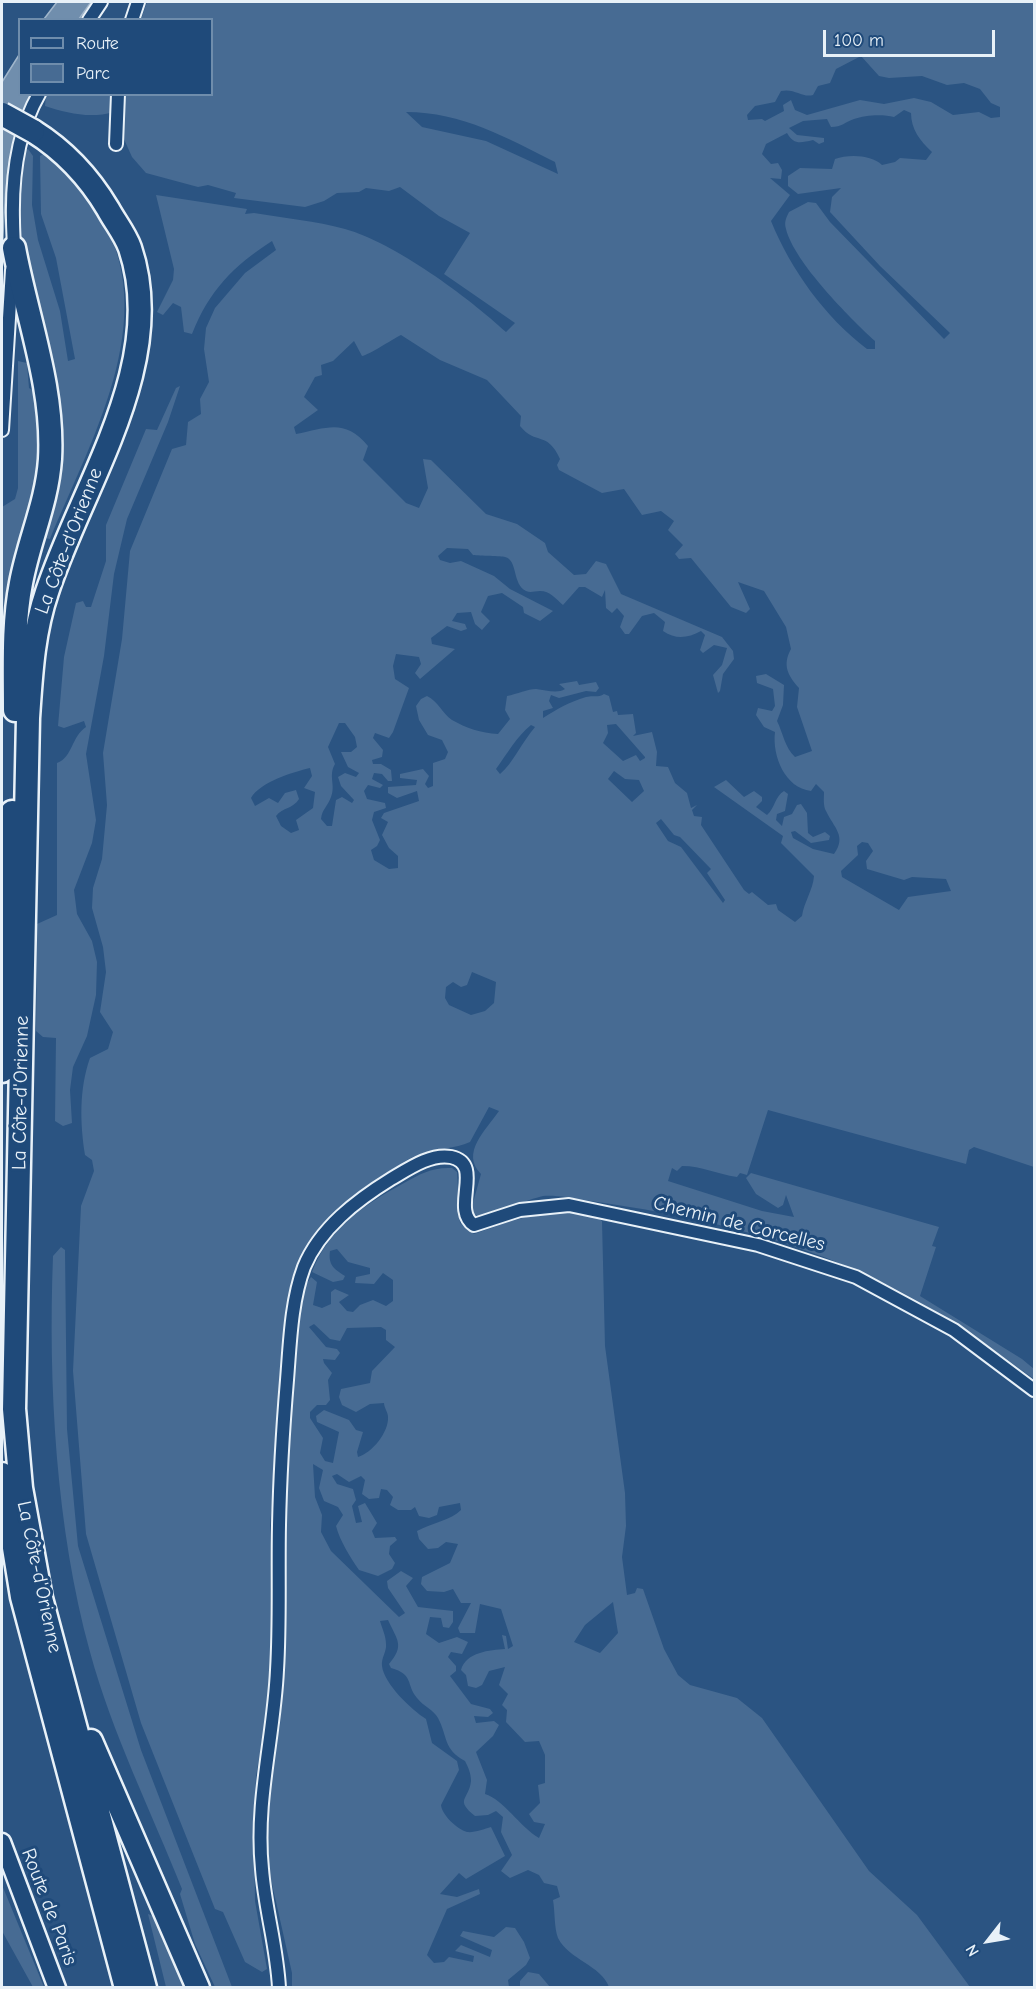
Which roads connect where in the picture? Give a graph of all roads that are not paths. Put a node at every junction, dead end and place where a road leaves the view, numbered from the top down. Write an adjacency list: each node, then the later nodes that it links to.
1 (101, 2): 3 (street)
2 (138, 2): 4 (street)
3 (90, 18)
4 (133, 18)
5 (38, 96): 10 (street)
6 (118, 96): 8 (street)
7 (2, 114): 9 (highway, La Côte-d'Orienne, bridge)
8 (116, 144)
9 (108, 208): 12 (highway, La Côte-d'Orienne); 16 (highway, La Côte-d'Orienne)
10 (14, 248): 11 (street); 12 (highway)
11 (2, 430)
12 (15, 750): 13 (highway, La Côte-d'Orienne)
13 (2, 1071)
14 (1035, 1390): 22 (street, Chemin de Corcelles)
15 (2, 1474): 19 (highway, La Côte-d'Orienne)
16 (53, 1647): 20 (highway, La Côte-d'Orienne); 21 (highway)
17 (2, 1842): 18 (main road, Route de Paris)
18 (57, 1988)
19 (126, 1988)
20 (145, 1988)
21 (198, 1988)
22 (279, 1988)

